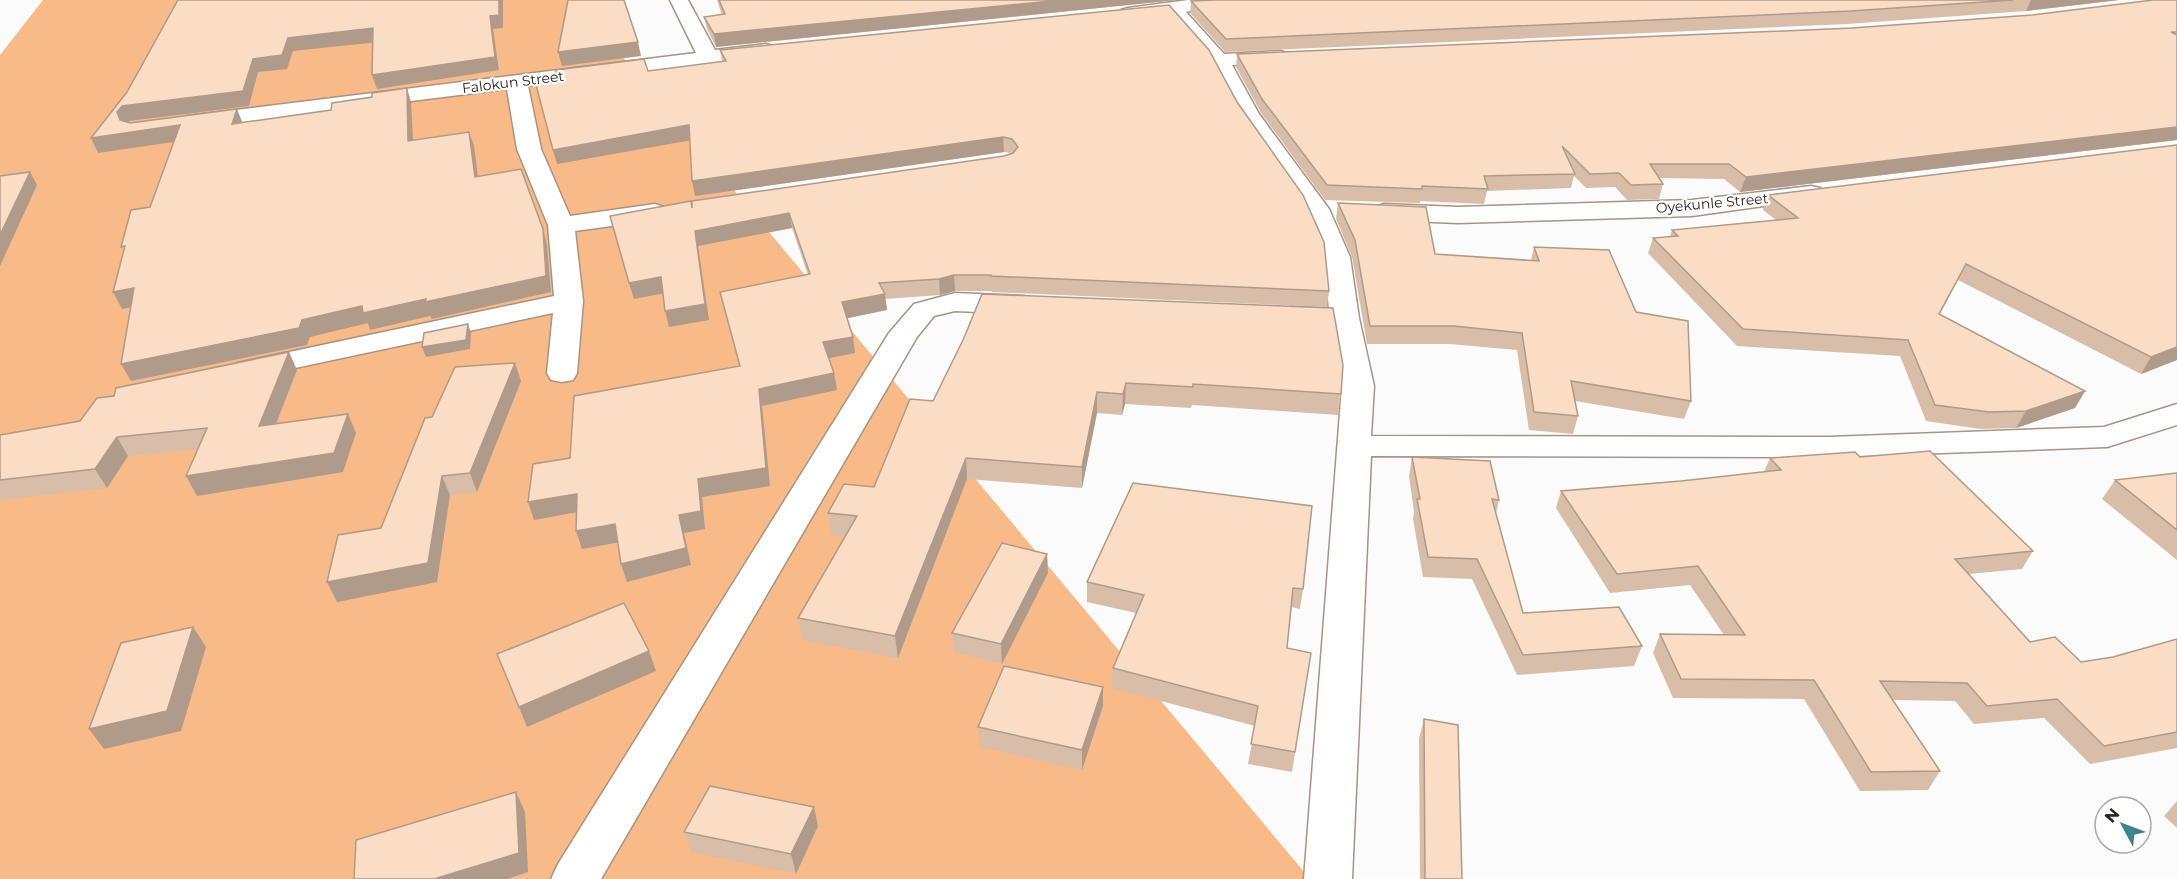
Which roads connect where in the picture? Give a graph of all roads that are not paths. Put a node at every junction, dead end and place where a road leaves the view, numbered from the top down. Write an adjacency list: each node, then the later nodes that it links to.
1 (679, 0): 6 (street)
2 (1211, 0): 3 (street)
3 (1174, 9): 4 (street); 8 (street)
4 (1103, 16)
5 (785, 48): 6 (street, Falokun Street)
6 (708, 56): 9 (street, Falokun Street)
7 (1300, 57): 8 (street)
8 (1219, 60): 13 (street)
9 (516, 81): 10 (street, Falokun Street); 14 (street)
10 (172, 124)
11 (1833, 190): 13 (street, Oyekunle Street)
12 (678, 208): 14 (street)
13 (1340, 210): 18 (street)
14 (561, 225): 15 (street)
15 (569, 301): 19 (street); 20 (street)
16 (1049, 306): 23 (street)
17 (1262, 315): 18 (street)
18 (1345, 318): 22 (street)
19 (562, 372)
20 (220, 375)
21 (2177, 414): 22 (street)
22 (1353, 446): 24 (street)
23 (575, 879)
24 (1328, 879)

